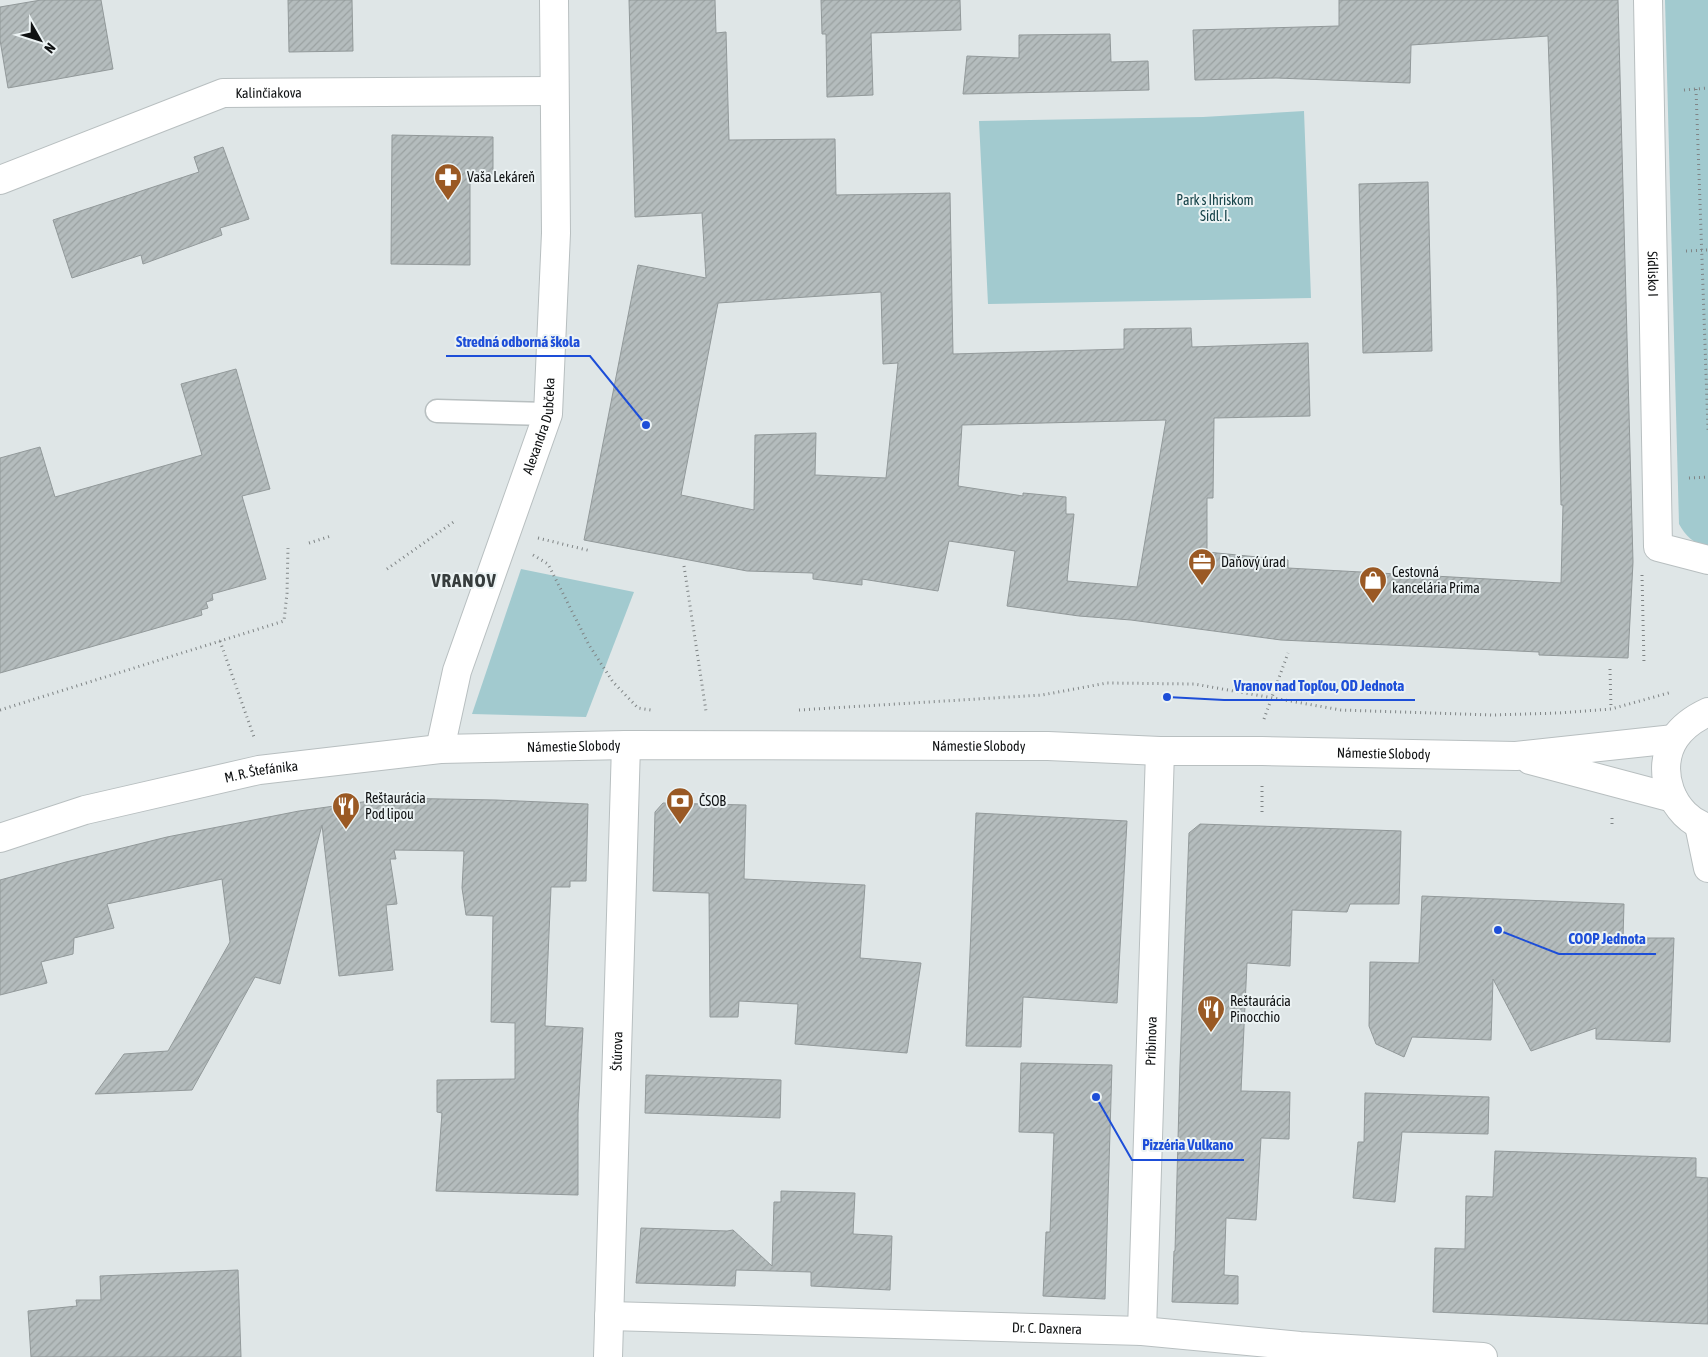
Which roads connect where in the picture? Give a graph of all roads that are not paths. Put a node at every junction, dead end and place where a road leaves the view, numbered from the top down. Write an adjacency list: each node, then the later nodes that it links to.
1 (554, 0): 3 (street, Alexandra Dubčeka)
2 (1648, 0): 7 (street, Sídlisko I)
3 (554, 91): 4 (street, Kalinčiakova); 6 (street, Alexandra Dubčeka)
4 (0, 180)
5 (437, 411): 6 (lane)
6 (548, 414): 11 (street, Alexandra Dubčeka)
7 (1708, 560)
8 (1708, 712): 9 (street)
9 (1674, 739): 13 (street, Námestie Slobody); 14 (street)
10 (626, 745): 11 (street, Námestie Slobody); 12 (street, Námestie Slobody); 18 (street, Štúrova)
11 (440, 748): 16 (street, M. R. Štefánika)
12 (1160, 751): 13 (street, Námestie Slobody); 19 (street, Pribinova)
13 (1516, 756): 14 (street, Námestie Slobody)
14 (1673, 798): 15 (street)
15 (1704, 826): 17 (street)
16 (0, 838)
17 (1708, 868)
18 (609, 1316): 19 (street, Dr. C. Daxnera); 20 (street, Štúrova)
19 (1142, 1331): 21 (street, Dr. C. Daxnera)
20 (608, 1357)
21 (1483, 1357)

